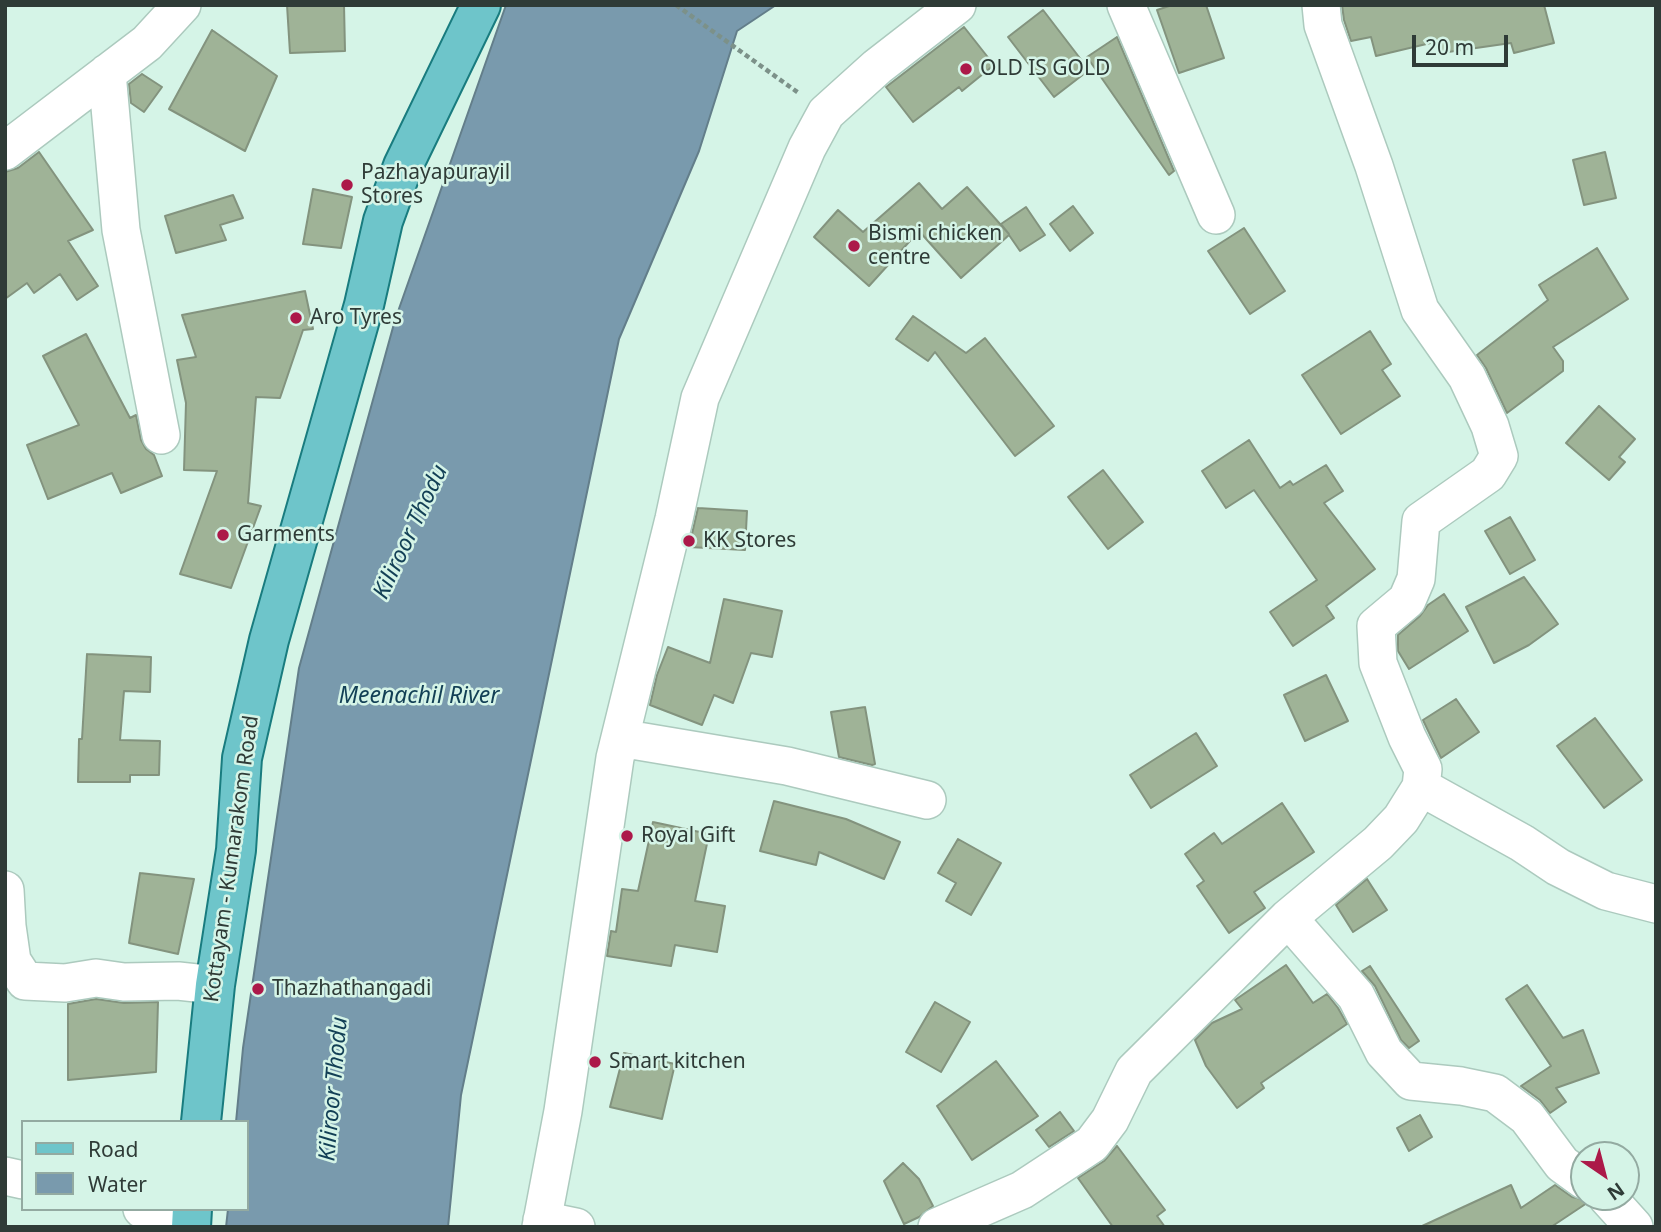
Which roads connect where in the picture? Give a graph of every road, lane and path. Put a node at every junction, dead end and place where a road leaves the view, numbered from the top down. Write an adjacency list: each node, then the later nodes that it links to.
1 (182, 5): 7 (street)
2 (481, 5): 18 (main road, Kottayam - Kumarakom Road)
3 (676, 5): 8 (path)
4 (957, 5): 12 (street)
5 (1126, 5): 10 (street)
6 (1321, 5): 13 (street)
7 (107, 73): 9 (street); 11 (street)
8 (808, 99)
9 (5, 151)
10 (1216, 215)
11 (161, 435)
12 (620, 738): 14 (street); 24 (street)
13 (1421, 788): 16 (street); 17 (street)
14 (928, 800)
15 (5, 890): 18 (street)
16 (1656, 904)
17 (1288, 918): 20 (street); 25 (street)
18 (215, 985): 19 (main road, Kottayam - Kumarakom Road)
19 (201, 1120)
20 (1570, 1170)
21 (152, 1211): 23 (street)
22 (1620, 1211): 26 (street)
23 (191, 1219)
24 (553, 1224)
25 (936, 1227)
26 (1634, 1227)

